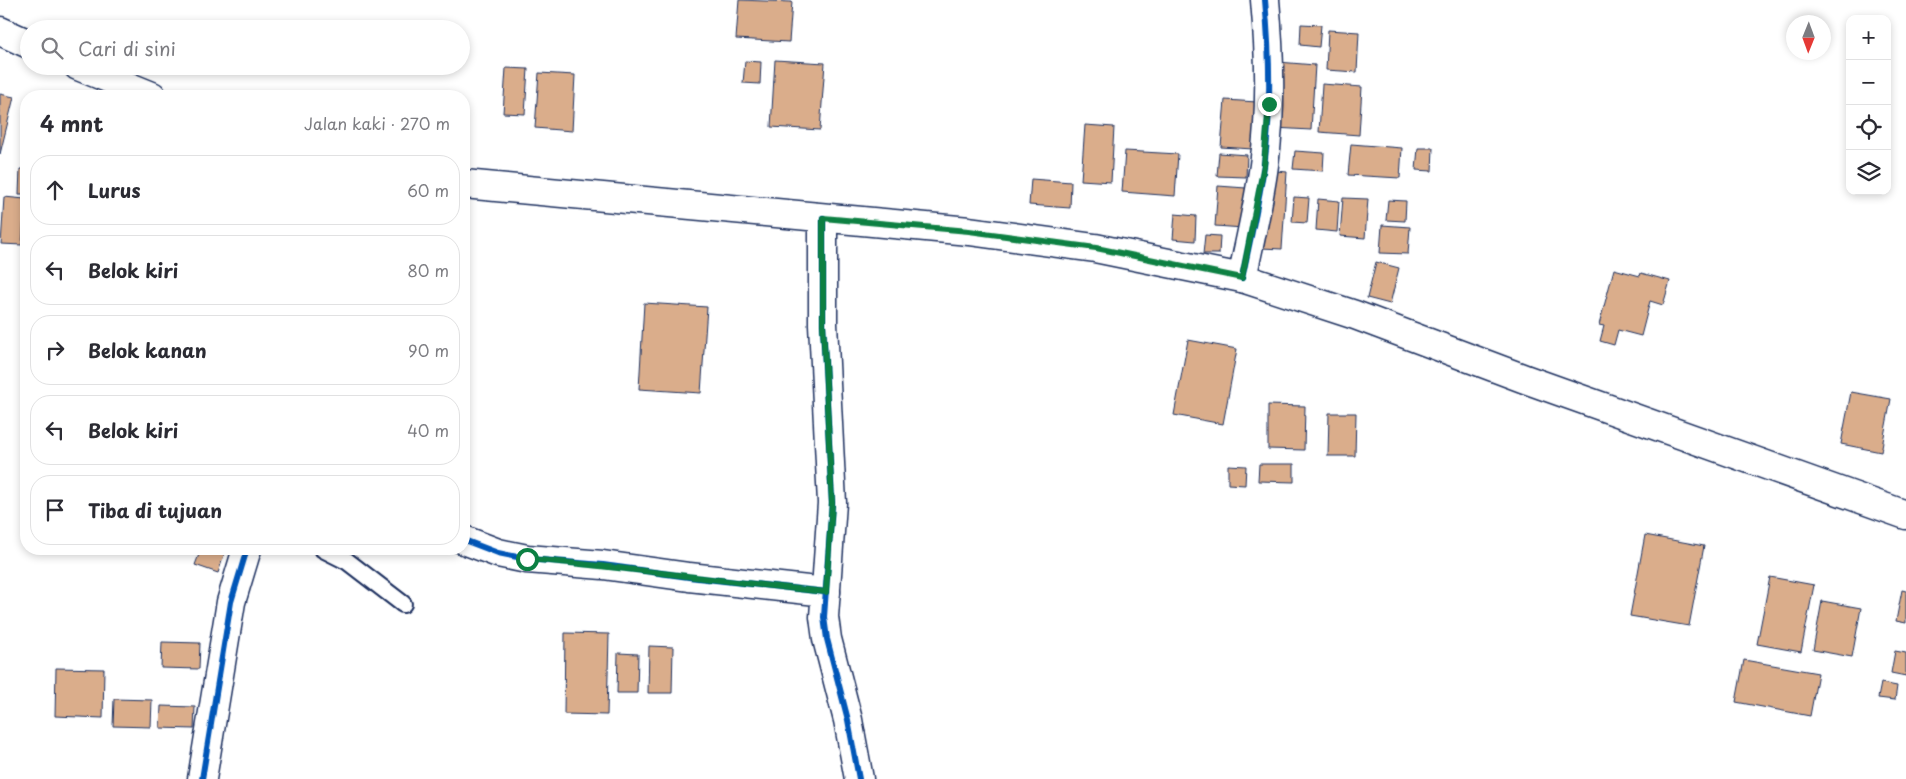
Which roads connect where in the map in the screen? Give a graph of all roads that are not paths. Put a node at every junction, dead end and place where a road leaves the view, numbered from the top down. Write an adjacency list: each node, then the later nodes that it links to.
1 (1265, 0): 8 (main road)
2 (0, 31): 3 (main road)
3 (20, 40)
4 (100, 75): 5 (main road)
5 (137, 90)
6 (470, 185): 7 (main road)
7 (823, 218): 8 (main road); 13 (main road)
8 (1242, 278): 9 (main road)
9 (1906, 515)
10 (470, 542): 13 (main road)
11 (245, 555): 15 (main road)
12 (335, 555): 14 (lane)
13 (826, 592): 16 (main road)
14 (403, 604)
15 (202, 779)
16 (859, 779)

